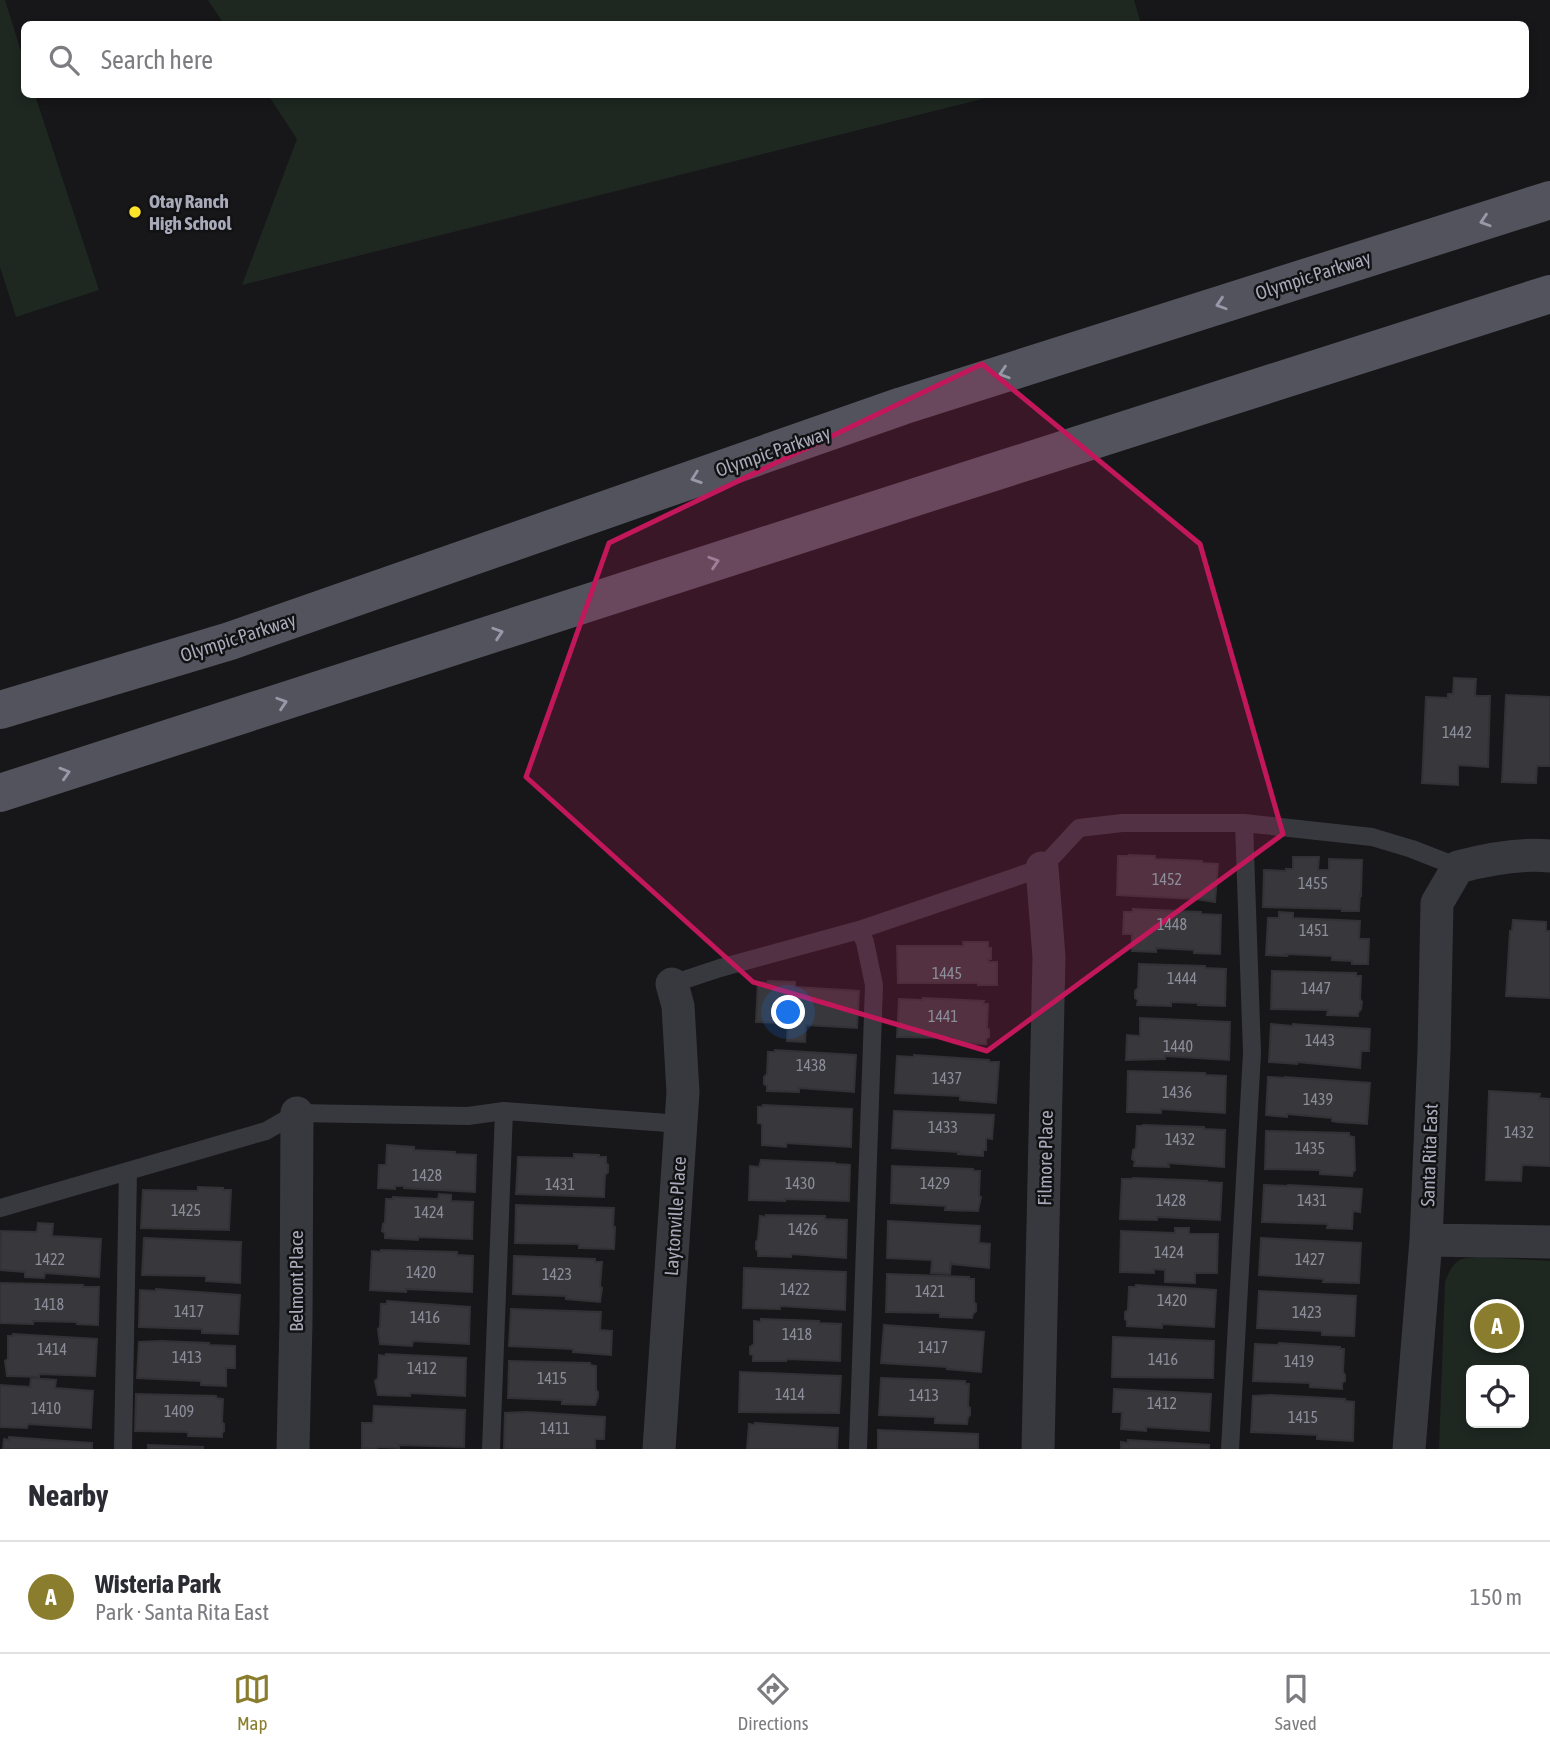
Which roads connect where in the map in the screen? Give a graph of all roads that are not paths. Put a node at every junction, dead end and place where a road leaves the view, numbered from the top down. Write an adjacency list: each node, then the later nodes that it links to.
1 (1550, 200): 3 (main road, Olympic Parkway, one-way to 3)
2 (1550, 294): 4 (main road, one-way to 2)
3 (0, 710)
4 (0, 793)
5 (1244, 823): 7 (lane); 8 (lane); 24 (lane)
6 (1550, 856): 8 (street)
7 (1042, 867): 9 (lane); 23 (street, Filmore Place)
8 (1458, 867): 16 (street, Santa Rita East)
9 (859, 930): 10 (lane); 22 (lane)
10 (672, 984): 13 (street, Laytonville Place)
11 (504, 1111): 12 (lane); 13 (lane); 20 (lane)
12 (297, 1113): 14 (lane); 19 (street, Belmont Place)
13 (681, 1124): 21 (street, Laytonville Place)
14 (128, 1171): 15 (lane); 18 (lane)
15 (0, 1208)
16 (1426, 1240): 17 (street); 25 (street, Santa Rita East)
17 (1550, 1242)
18 (123, 1449)
19 (293, 1449)
20 (491, 1449)
21 (659, 1449)
22 (858, 1449)
23 (1038, 1449)
24 (1230, 1449)
25 (1409, 1449)

